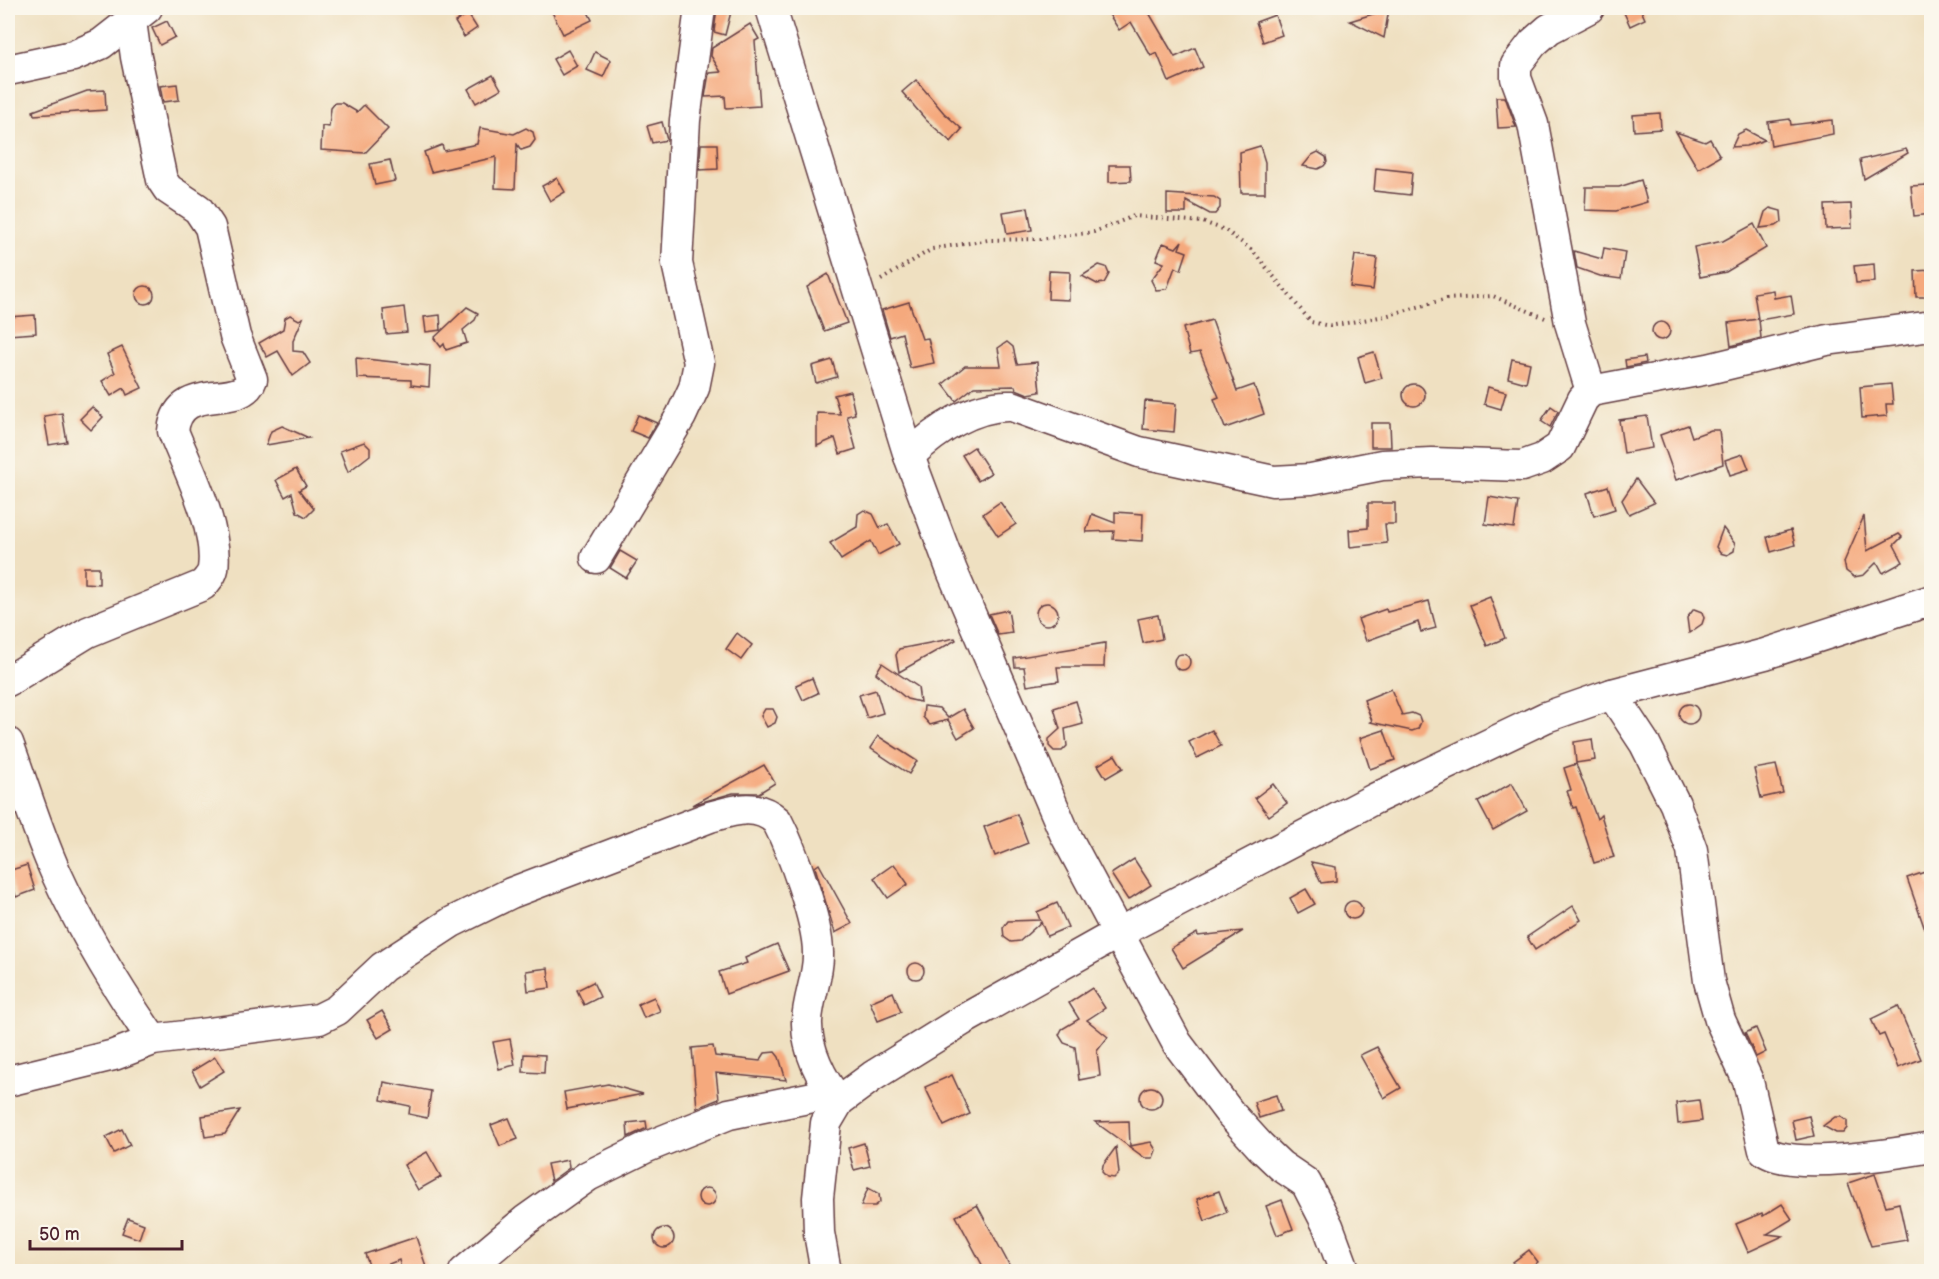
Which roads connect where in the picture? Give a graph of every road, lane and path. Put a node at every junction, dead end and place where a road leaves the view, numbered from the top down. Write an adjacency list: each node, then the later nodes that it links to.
1 (700, 8): 11 (street)
2 (771, 8): 6 (street)
3 (1589, 8): 9 (street)
4 (139, 14): 5 (street); 13 (street)
5 (8, 70)
6 (860, 297): 7 (path); 10 (street)
7 (1548, 321)
8 (1932, 326): 9 (street)
9 (1591, 391): 10 (street)
10 (909, 456): 16 (street)
11 (596, 558)
12 (1932, 600): 14 (street)
13 (8, 681)
14 (1612, 694): 16 (street); 20 (street)
15 (8, 743): 17 (street)
16 (1118, 933): 19 (street); 23 (street)
17 (153, 1041): 18 (street); 19 (street)
18 (8, 1081)
19 (836, 1097): 21 (street); 22 (street)
20 (1932, 1147)
21 (464, 1272)
22 (826, 1272)
23 (1345, 1272)

